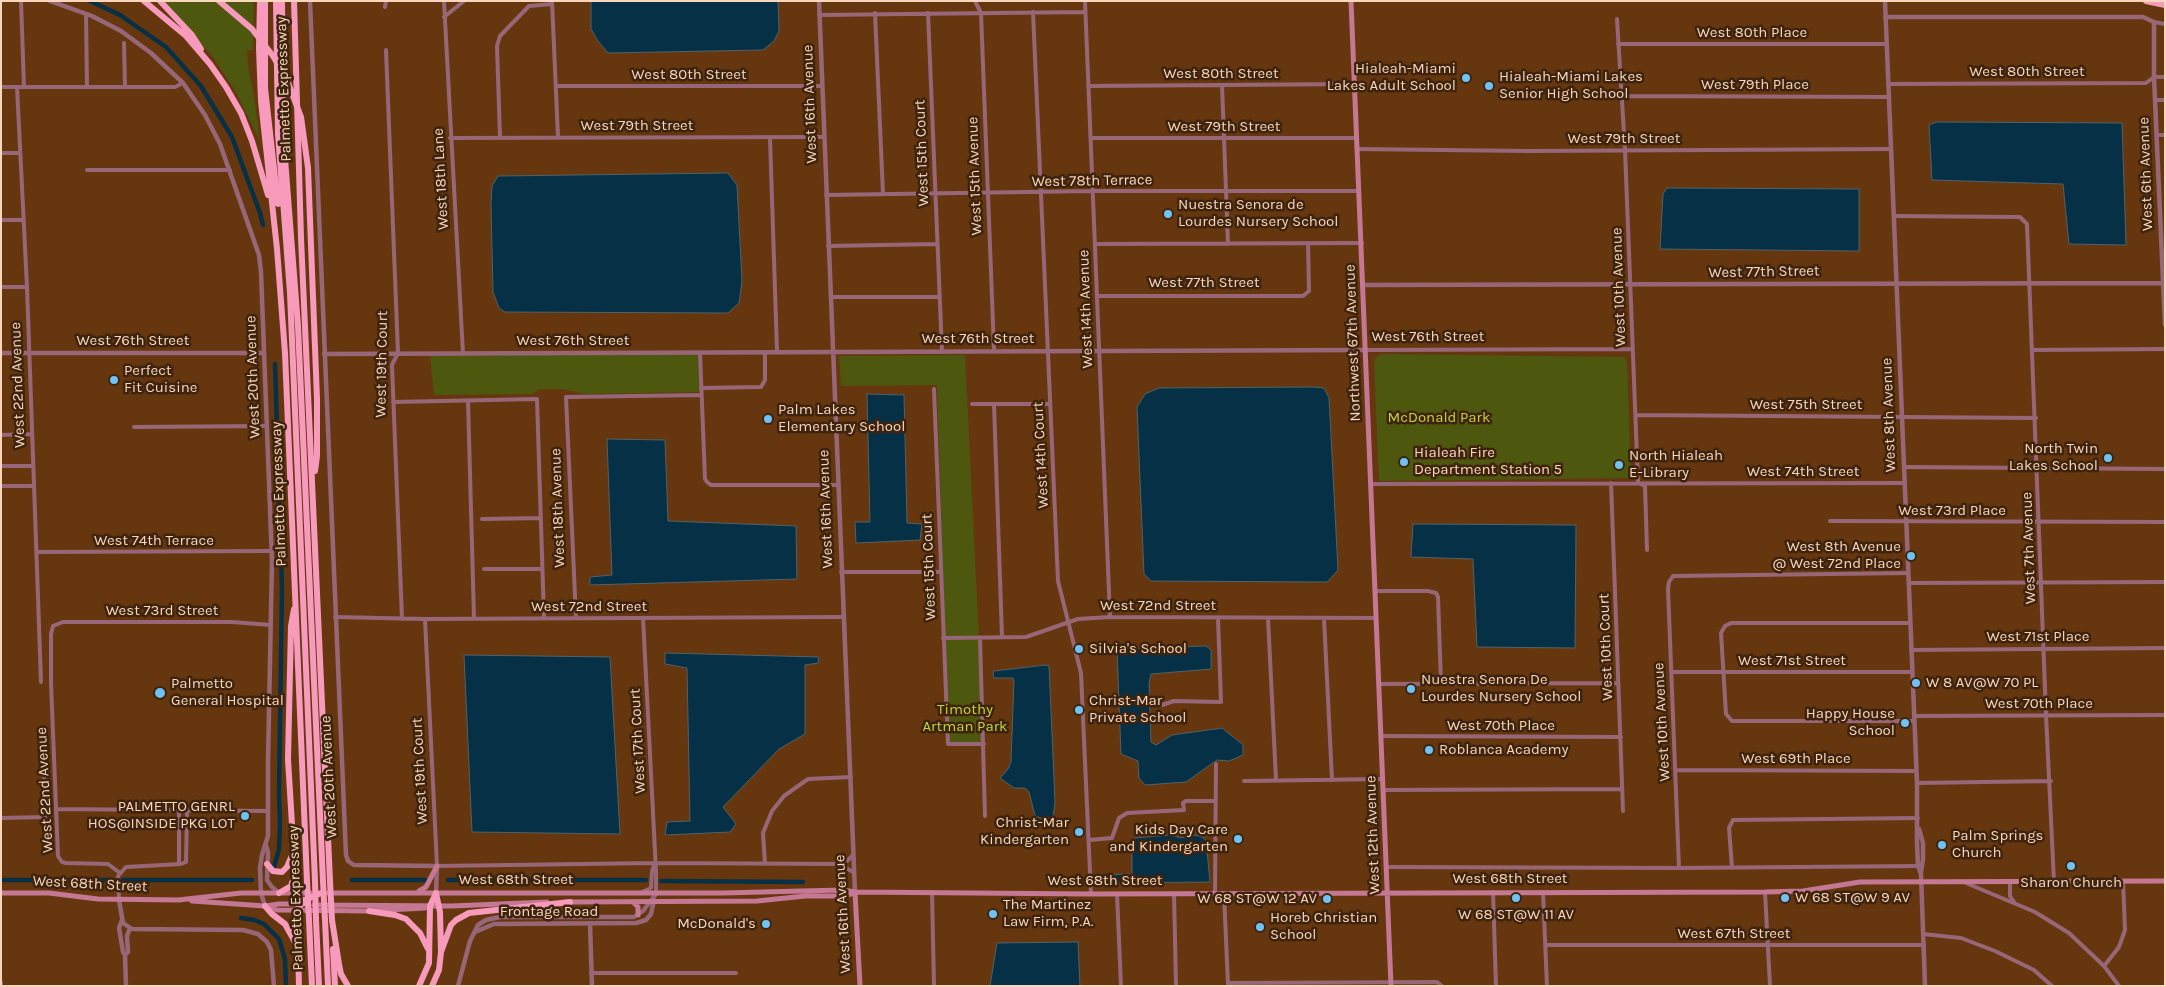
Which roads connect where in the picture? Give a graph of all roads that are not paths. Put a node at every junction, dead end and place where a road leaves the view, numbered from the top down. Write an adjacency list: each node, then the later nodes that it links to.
1 (21, 1): 52 (street)
2 (50, 1): 28 (street, West 20th Avenue)
3 (144, 1): 40 (highway)
4 (160, 1): 40 (highway)
5 (219, 1): 152 (highway, bridge)
6 (260, 1): 84 (highway, Palmetto Expressway)
7 (265, 1): 105 (highway)
8 (276, 1): 105 (highway)
9 (282, 1): 251 (highway)
10 (294, 1): 152 (highway, Palmetto Expressway)
11 (310, 1): 123 (street, West 20th Avenue)
12 (386, 1): 23 (street)
13 (444, 1): 31 (street, West 18th Lane)
14 (464, 1): 31 (street)
15 (819, 1): 29 (street, West 16th Avenue)
16 (974, 1): 27 (street, West 15th Avenue)
17 (1085, 1): 25 (street, West 14th Avenue)
18 (1351, 1): 44 (main road, Northwest 67th Avenue)
19 (1885, 1): 32 (street, West 8th Avenue)
20 (2146, 1): 22 (highway)
21 (552, 3): 47 (street); 61 (street)
22 (2165, 5)
23 (385, 7)
24 (1033, 12): 25 (street); 27 (street); 79 (street, West 14th Court)
25 (1085, 12): 49 (street, West 14th Avenue)
26 (875, 13): 29 (street); 30 (street); 80 (street)
27 (980, 13): 30 (street); 82 (street, West 15th Avenue)
28 (86, 14): 43 (street, West 20th Avenue); 53 (street)
29 (819, 14): 48 (street, West 16th Avenue)
30 (928, 14): 81 (street, West 15th Court)
31 (444, 17): 63 (street, West 18th Lane)
32 (1885, 17): 34 (street); 38 (street, West 8th Avenue)
33 (1617, 19): 37 (street, West 10th Avenue)
34 (2154, 22): 35 (street); 41 (street, West 6th Avenue)
35 (2165, 24)
36 (124, 43): 54 (street)
37 (1618, 44): 38 (street, West 80th Place); 55 (street, West 10th Avenue)
38 (1886, 44): 45 (street, West 8th Avenue)
39 (386, 50): 121 (street, West 19th Court)
40 (210, 64): 84 (highway)
41 (2154, 77): 42 (street, West 80th Street); 45 (street, West 80th Street); 57 (street, West 6th Avenue)
42 (2165, 78)
43 (183, 83): 54 (street); 75 (street, West 20th Avenue)
44 (1354, 84): 46 (street, West 80th Street); 68 (main road, Northwest 67th Avenue)
45 (1888, 84): 56 (street, West 8th Avenue)
46 (1222, 85): 49 (street, West 80th Street); 67 (street)
47 (556, 86): 48 (street, West 80th Street); 64 (street)
48 (822, 86): 62 (street, West 16th Avenue)
49 (1088, 86): 66 (street, West 14th Avenue)
50 (1, 87): 51 (street)
51 (17, 87): 52 (street); 73 (street, West 22nd Avenue)
52 (24, 87): 53 (street)
53 (87, 87): 54 (street)
54 (125, 87)
55 (1622, 96): 56 (street, West 79th Place); 71 (street, West 10th Avenue)
56 (1889, 97): 70 (street, West 8th Avenue)
57 (2156, 100): 58 (street); 59 (street, West 6th Avenue)
58 (2165, 100)
59 (2157, 134): 60 (street); 86 (street, West 6th Avenue)
60 (2165, 134)
61 (500, 137): 63 (street, West 79th Street); 64 (street, West 79th Street)
62 (824, 137): 65 (street, West 79th Street); 83 (street, West 16th Avenue)
63 (450, 138): 124 (street, West 18th Lane)
64 (558, 138): 65 (street, West 79th Street)
65 (770, 138): 113 (street)
66 (1091, 138): 67 (street, West 79th Street); 78 (street, West 14th Avenue)
67 (1224, 138): 68 (street, West 79th Street); 76 (street)
68 (1357, 138): 69 (main road, Northwest 67th Avenue)
69 (1357, 149): 71 (street, West 79th Street); 77 (main road, Northwest 67th Avenue)
70 (1891, 149): 71 (street, West 79th Street); 85 (street, West 8th Avenue)
71 (1625, 150): 99 (street, West 10th Avenue)
72 (1, 153): 73 (street)
73 (20, 153): 88 (street, West 22nd Avenue)
74 (87, 170): 75 (street)
75 (230, 170): 120 (street, West 20th Avenue)
76 (1226, 191): 77 (street, West 78th Terrace); 78 (street, West 78th Terrace); 92 (street)
77 (1359, 191): 93 (main road, Northwest 67th Avenue)
78 (1093, 192): 79 (street, West 78th Terrace); 91 (street, West 14th Avenue)
79 (1041, 193): 82 (street, West 78th Terrace); 115 (street, West 14th Court)
80 (882, 194): 81 (street, West 78th Terrace); 83 (street, West 78th Terrace)
81 (935, 194): 82 (street, West 78th Terrace); 90 (street, West 15th Court)
82 (987, 194): 109 (street, West 15th Avenue)
83 (826, 195): 94 (street, West 16th Avenue)
84 (273, 210): 171 (highway, Palmetto Expressway)
85 (1894, 216): 95 (street, West 8th Avenue); 96 (street, West 7th Avenue)
86 (2162, 216): 97 (street, West 6th Avenue)
87 (1, 220): 88 (street)
88 (24, 220): 101 (street, West 22nd Avenue)
89 (1308, 243): 92 (street); 93 (street); 103 (street, West 77th Street)
90 (937, 244): 94 (street); 104 (street, West 15th Court)
91 (1095, 244): 92 (street); 103 (street, West 14th Avenue)
92 (1228, 244)
93 (1362, 244): 98 (main road, Northwest 67th Avenue)
94 (828, 246): 102 (street, West 16th Avenue)
95 (1896, 283): 96 (street, West 77th Street); 99 (street, West 77th Street); 134 (street, West 8th Avenue)
96 (2030, 283): 97 (street, West 77th Street); 112 (street, West 7th Avenue)
97 (2164, 283): 106 (street, West 6th Avenue)
98 (1363, 285): 99 (street, West 77th Street); 111 (main road, Northwest 67th Avenue)
99 (1630, 286): 107 (street, West 10th Avenue)
100 (1, 287): 101 (street)
101 (27, 287): 119 (street, West 22nd Avenue)
102 (831, 296): 104 (street); 114 (street, West 16th Avenue)
103 (1097, 296): 110 (street, West 14th Avenue)
104 (939, 297): 117 (street, West 15th Court)
105 (290, 317): 250 (highway)
106 (2165, 325)
107 (1632, 349): 111 (street, West 76th Street); 133 (street, West 10th Avenue)
108 (2165, 349): 112 (street)
109 (994, 350): 115 (street, West 76th Street); 117 (street, West 76th Street)
110 (1099, 350): 111 (street, West 76th Street); 115 (street, West 76th Street); 174 (street, West 14th Avenue)
111 (1366, 350): 148 (main road, Northwest 67th Avenue)
112 (2032, 350): 135 (street, West 7th Avenue)
113 (777, 351): 114 (street, West 76th Street); 116 (street, West 76th Street)
114 (832, 351): 117 (street, West 76th Street); 149 (street, West 16th Avenue)
115 (1048, 351): 132 (street, West 14th Court)
116 (765, 352): 122 (street, West 76th Street); 125 (street)
117 (942, 352)
118 (1, 353): 119 (street, West 76th Street)
119 (28, 353): 120 (street, West 76th Street); 138 (street, West 22nd Avenue)
120 (264, 353): 136 (street, West 20th Avenue)
121 (398, 353): 123 (street, West 76th Street); 124 (street, West 76th Street); 129 (street, West 19th Court)
122 (700, 353): 124 (street, West 76th Street); 125 (street)
123 (324, 354): 172 (street, West 20th Avenue)
124 (463, 354)
125 (701, 388): 127 (street)
126 (934, 390): 165 (street, West 15th Court)
127 (702, 395): 149 (street); 177 (street, West 18th Avenue)
128 (468, 401): 129 (street); 153 (street); 175 (street)
129 (393, 402): 183 (street, West 19th Court)
130 (972, 404): 131 (street)
131 (994, 404): 132 (street); 189 (street)
132 (1049, 404): 185 (street, West 14th Court)
133 (1636, 415): 134 (street, West 75th Street); 146 (street, West 10th Avenue)
134 (1902, 416): 135 (street, West 75th Street); 142 (street, West 8th Avenue)
135 (2036, 418): 143 (street, West 7th Avenue)
136 (267, 426): 137 (street); 161 (street, West 20th Avenue)
137 (134, 427)
138 (31, 434): 139 (street); 141 (street, West 22nd Avenue)
139 (1, 435)
140 (1, 466): 141 (street)
141 (32, 466): 151 (street, West 22nd Avenue)
142 (1904, 468): 143 (street); 147 (street, West 8th Avenue)
143 (2038, 469): 144 (street); 158 (street, West 7th Avenue)
144 (2165, 469)
145 (1611, 483): 146 (street, West 74th Street); 148 (street, West 74th Street); 199 (street, West 10th Court)
146 (1638, 483): 147 (street, West 74th Street); 159 (street, West 10th Avenue)
147 (1904, 483): 156 (street, West 8th Avenue)
148 (1371, 484): 170 (main road, Northwest 67th Avenue)
149 (838, 485): 164 (street, West 16th Avenue)
150 (1, 486): 151 (street)
151 (33, 486): 160 (street, West 22nd Avenue)
152 (313, 488): 251 (highway, Palmetto Expressway)
153 (541, 518): 154 (street); 163 (street)
154 (482, 519)
155 (1830, 522): 156 (street, West 73rd Place)
156 (1906, 522): 158 (street, West 73rd Place); 166 (street, West 8th Avenue)
157 (2165, 522): 158 (street, West 73rd Place)
158 (2040, 523): 169 (street, West 7th Avenue)
159 (1647, 550)
160 (37, 552): 161 (street, West 74th Terrace); 198 (street, West 22nd Avenue)
161 (272, 552): 187 (street, West 20th Avenue)
162 (484, 568): 163 (street)
163 (542, 569): 176 (street)
164 (841, 572): 165 (street); 173 (street, West 16th Avenue)
165 (941, 572): 190 (street, West 15th Court)
166 (1908, 573): 168 (street, West 8th Avenue); 195 (street, West 10th Avenue)
167 (2165, 582): 169 (street)
168 (1909, 583): 169 (street); 186 (street, West 8th Avenue)
169 (2042, 583): 192 (street, West 7th Avenue)
170 (1376, 591): 182 (main road, Northwest 67th Avenue); 201 (street)
171 (296, 598): 233 (highway); 250 (highway, Palmetto Expressway)
172 (335, 617): 183 (street, West 72nd Street); 235 (street, West 20th Avenue)
173 (844, 617): 178 (street, West 72nd Street); 213 (street, West 16th Avenue)
174 (1110, 617): 179 (street, West 72nd Street); 185 (street, West 72nd Street)
175 (474, 618): 176 (street, West 72nd Street); 184 (street, West 72nd Street)
176 (544, 618): 177 (street, West 72nd Street)
177 (576, 618): 178 (street, West 72nd Street)
178 (643, 618): 236 (street, West 17th Court)
179 (1218, 618): 180 (street, West 72nd Street); 202 (street)
180 (1268, 618): 181 (street, West 72nd Street); 214 (street)
181 (1324, 618): 182 (street, West 72nd Street); 215 (street)
182 (1376, 618): 200 (main road, Northwest 67th Avenue)
183 (402, 619): 184 (street, West 72nd Street)
184 (425, 619): 241 (street, West 19th Court)
185 (1069, 623): 189 (street, West 72nd Street); 231 (street, West 14th Court)
186 (1910, 623): 194 (street, West 8th Avenue); 196 (street, West 70th Place)
187 (271, 625): 188 (street, West 73rd Street); 225 (street, West 20th Avenue)
188 (53, 626): 223 (street, West 22nd Avenue)
189 (1002, 637): 191 (street, West 72nd Street)
190 (943, 638): 191 (street, West 72nd Street); 208 (street, West 15th Court)
191 (980, 638): 208 (street)
192 (2044, 648): 193 (street, West 71st Place); 194 (street, West 71st Place); 203 (street, West 7th Avenue)
193 (2165, 648)
194 (1911, 650): 197 (street, West 8th Avenue)
195 (1671, 672): 196 (street, West 71st Street); 211 (street, West 10th Avenue)
196 (1723, 672): 197 (street, West 71st Street); 205 (street, West 70th Place)
197 (1912, 672): 205 (street, West 8th Avenue)
198 (41, 682)
199 (1618, 683): 201 (street); 207 (street, West 10th Court)
200 (1379, 684): 201 (street); 206 (main road, West 12th Avenue)
201 (1441, 684)
202 (1162, 705)
203 (2046, 715): 204 (street, West 70th Place); 205 (street, West 70th Place); 218 (street, West 7th Avenue)
204 (2165, 715)
205 (1914, 718): 212 (street, West 8th Avenue)
206 (1381, 736): 207 (street, West 70th Place); 216 (main road, West 12th Avenue)
207 (1621, 737): 220 (street, West 10th Court)
208 (984, 744): 227 (street)
209 (44, 752): 228 (street)
210 (1216, 764): 222 (street)
211 (1676, 770): 212 (street, West 69th Place); 245 (street, West 10th Avenue)
212 (1916, 771): 219 (street, West 8th Avenue)
213 (851, 777): 234 (street, West 16th Avenue); 239 (street)
214 (1276, 780): 215 (street); 217 (street)
215 (1332, 780): 216 (street)
216 (1383, 780): 221 (main road, West 12th Avenue)
217 (1244, 781)
218 (2051, 781): 219 (street); 257 (street, West 7th Avenue)
219 (1917, 783): 229 (street, West 8th Avenue)
220 (1622, 789): 221 (street); 226 (street, West 10th Court)
221 (1383, 790): 243 (main road, West 12th Avenue)
222 (1215, 801): 231 (street); 276 (street)
223 (56, 809): 224 (street); 248 (street, West 22nd Avenue)
224 (184, 809): 225 (street); 237 (street); 237 (street)
225 (268, 810): 232 (street, West 20th Avenue)
226 (1623, 811)
227 (986, 816)
228 (1, 818)
229 (1918, 818): 230 (street, West 8th Avenue); 244 (street)
230 (1918, 827): 242 (street, West 8th Avenue); 247 (street, West 8th Avenue)
231 (1090, 840): 273 (street, West 14th Court)
232 (266, 846): 238 (street, West 20th Avenue); 264 (street, West 20th Avenue)
233 (294, 850): 238 (highway); 249 (highway)
234 (853, 856): 240 (street, West 68th Street); 246 (street, West 16th Avenue)
235 (348, 861): 241 (street, West 68th Street)
236 (654, 863): 239 (street, West 68th Street); 241 (street, West 68th Street); 271 (street, West 17th Court); 272 (street, West 17th Court)
237 (179, 864): 248 (street)
238 (267, 864): 265 (street, West 20th Avenue)
239 (765, 864): 240 (street, West 68th Street)
240 (839, 864): 246 (street, West 68th Street)
241 (437, 866): 268 (main road); 269 (street, West 19th Court)
242 (1918, 866): 244 (street, West 68th Street); 247 (street, West 8th Avenue)
243 (1386, 867): 245 (street, West 68th Street); 270 (main road, West 12th Avenue)
244 (1732, 867): 245 (street, West 68th Street)
245 (1679, 868)
246 (853, 872): 258 (street, West 16th Avenue)
247 (1920, 872): 254 (street, West 8th Avenue)
248 (120, 873): 278 (street)
249 (295, 874): 265 (highway); 266 (highway)
250 (311, 881): 292 (highway, Palmetto Expressway, bridge)
251 (327, 881): 293 (highway, Palmetto Expressway, bridge)
252 (2123, 881): 253 (main road, West 68th Street); 257 (main road, West 68th Street); 305 (street)
253 (2165, 881)
254 (1921, 882): 255 (main road, West 68th Street); 262 (main road, West 68th Street); 297 (street, West 8th Avenue)
255 (1965, 882): 256 (main road, West 68th Street); 283 (street)
256 (2010, 882): 257 (main road, West 68th Street); 283 (street)
257 (2054, 882)
258 (854, 892): 259 (main road, West 68th Street); 272 (main road, West 68th Street); 282 (main road, West 68th Street); 327 (main road, West 16th Avenue)
259 (932, 892): 273 (main road, West 68th Street); 328 (street)
260 (1493, 892): 261 (main road, West 68th Street); 270 (main road, West 68th Street); 332 (street)
261 (1543, 892): 262 (main road, West 68th Street); 298 (street)
262 (1764, 892): 299 (street)
263 (1, 893): 278 (main road, West 68th Street)
264 (261, 893): 265 (main road, West 68th Street); 279 (main road, West 68th Street); 285 (street, West 20th Avenue)
265 (279, 893): 266 (main road, West 68th Street)
266 (299, 893): 267 (main road, West 68th Street); 284 (highway)
267 (321, 893): 268 (main road, West 68th Street); 284 (highway)
268 (416, 893): 269 (main road, West 68th Street)
269 (436, 893): 271 (main road, West 68th Street); 286 (highway); 287 (highway)
270 (1388, 893): 277 (main road, West 68th Street); 312 (main road, West 12th Avenue)
271 (636, 894): 272 (main road, West 68th Street)
272 (656, 894): 282 (street)
273 (1091, 894): 274 (main road, West 68th Street)
274 (1117, 894): 275 (main road, West 68th Street); 329 (street)
275 (1174, 894): 276 (main road, West 68th Street); 330 (street)
276 (1215, 894): 277 (main road, West 68th Street)
277 (1224, 894): 309 (street)
278 (118, 900): 279 (main road, West 68th Street); 291 (street)
279 (178, 900): 285 (main road, West 68th Street)
280 (570, 902): 281 (main road, West 68th Street); 287 (main road, West 68th Street); 302 (highway)
281 (632, 902): 282 (main road, West 68th Street); 289 (main road)
282 (652, 902): 289 (street); 294 (street, Frontage Road)
283 (2014, 902): 305 (street)
284 (302, 905): 285 (main road, West 68th Street); 286 (main road, West 68th Street); 288 (main road, West 68th Street); 301 (highway)
285 (266, 906): 301 (highway)
286 (430, 906): 287 (main road, West 68th Street); 288 (main road, West 68th Street); 304 (highway)
287 (440, 906): 302 (highway)
288 (369, 911): 304 (highway)
289 (638, 916): 290 (street, Frontage Road)
290 (599, 917): 294 (street); 296 (street, Frontage Road)
291 (122, 920): 295 (street); 303 (street)
292 (313, 920): 318 (highway, Palmetto Expressway); 319 (highway)
293 (329, 920): 320 (highway); 321 (highway, Palmetto Expressway); 322 (highway)
294 (590, 924): 296 (street, Frontage Road); 306 (street)
295 (130, 928): 303 (street); 316 (street)
296 (474, 933): 325 (street)
297 (1923, 934): 300 (street, West 8th Avenue); 335 (street)
298 (1545, 945): 299 (street, West 67th Street); 333 (street)
299 (1767, 945): 300 (street, West 67th Street); 334 (street)
300 (1924, 945): 313 (street, West 8th Avenue)
301 (297, 947): 317 (highway)
302 (442, 952): 324 (highway)
303 (125, 954): 315 (street)
304 (430, 954): 323 (highway)
305 (2104, 966): 336 (street)
306 (591, 973): 307 (street); 326 (street)
307 (736, 973)
308 (1, 982): 314 (street)
309 (1228, 984): 310 (street)
310 (1285, 984): 311 (street)
311 (1341, 984): 312 (street)
312 (1391, 984): 331 (street)
313 (1927, 985)
314 (1, 986)
315 (126, 986)
316 (274, 986)
317 (299, 986)
318 (312, 986)
319 (319, 986)
320 (328, 986)
321 (334, 986)
322 (348, 986)
323 (419, 986)
324 (432, 986)
325 (458, 986)
326 (592, 986)
327 (860, 986)
328 (934, 986)
329 (1121, 986)
330 (1176, 986)
331 (1442, 986)
332 (1496, 986)
333 (1547, 986)
334 (1770, 986)
335 (2052, 986)
336 (2119, 986)

